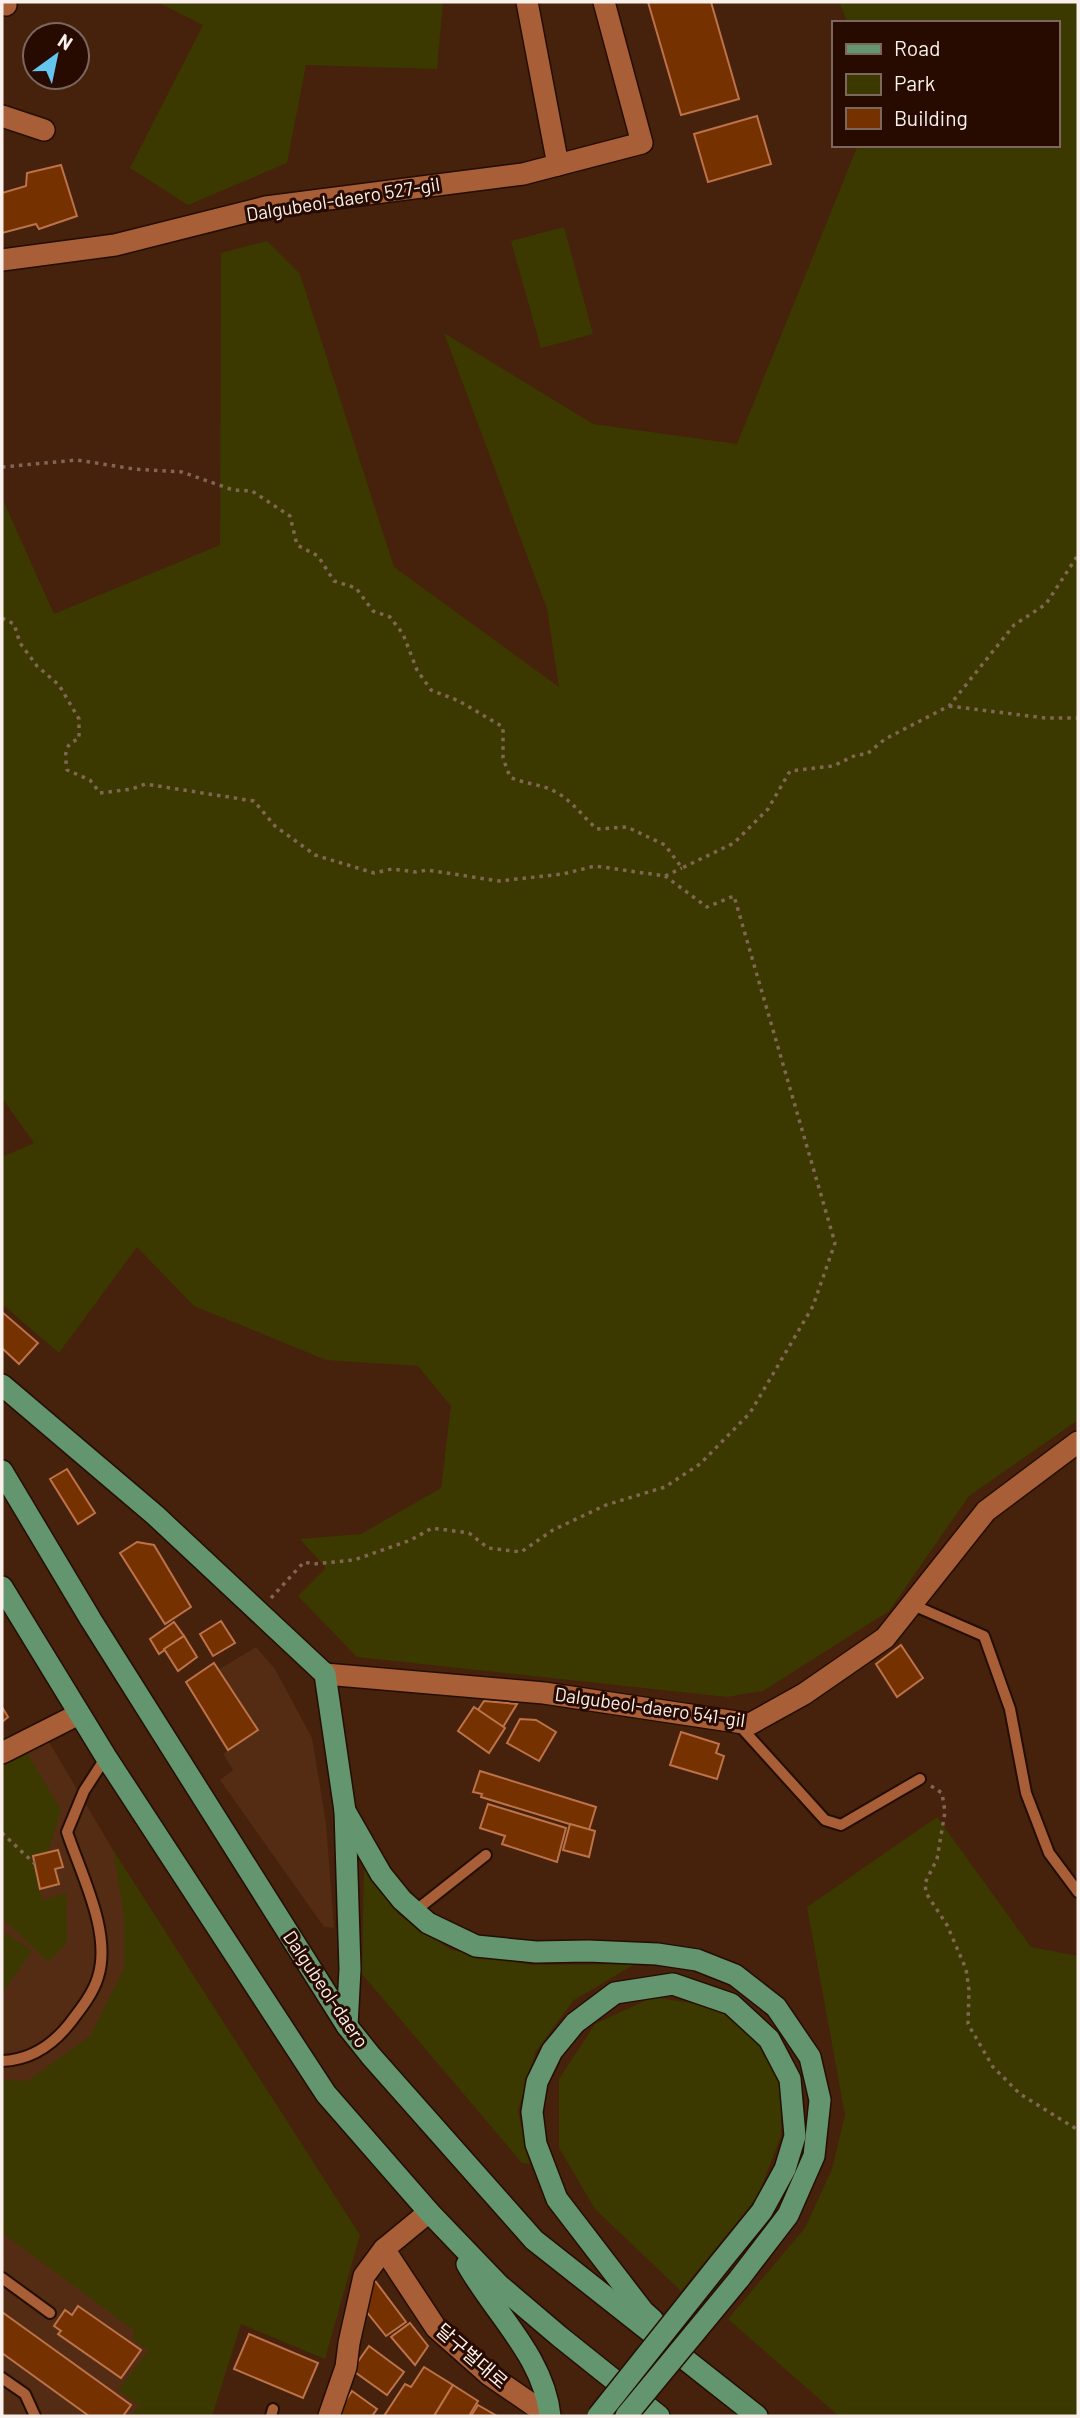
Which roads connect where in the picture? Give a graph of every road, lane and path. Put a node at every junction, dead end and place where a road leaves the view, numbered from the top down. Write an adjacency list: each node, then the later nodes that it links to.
1 (527, 2): 5 (street)
2 (604, 2): 5 (street, Dalgubeol-daero 527-gil)
3 (2, 116): 4 (street)
4 (44, 130)
5 (558, 165): 6 (street, Dalgubeol-daero 527-gil)
6 (2, 260)
7 (2, 467): 12 (path)
8 (1078, 555): 10 (path)
9 (2, 618): 13 (path)
10 (949, 706): 11 (path); 12 (path)
11 (1078, 718)
12 (682, 868): 13 (path)
13 (665, 876): 19 (path)
14 (2, 1385): 19 (main road)
15 (1078, 1442): 18 (street, Dalgubeol-daero 541-gil)
16 (2, 1471): 32 (main road, Dalgubeol-daero)
17 (2, 1587): 21 (main road)
18 (913, 1605): 22 (street, Dalgubeol-daero 541-gil); 30 (lane)
19 (258, 1611): 20 (main road)
20 (325, 1674): 22 (street, Dalgubeol-daero 541-gil); 26 (main road)
21 (79, 1714): 23 (street); 24 (main road)
22 (737, 1723): 25 (lane)
23 (2, 1753)
24 (106, 1757): 33 (lane); 35 (main road)
25 (920, 1779): 34 (path)
26 (345, 1811): 31 (main road); 32 (main road)
27 (2, 1833): 29 (path)
28 (486, 1855): 31 (lane)
29 (34, 1864)
30 (1078, 1892)
31 (415, 1911): 46 (main road, bridge)
32 (347, 2026): 41 (main road, Dalgubeol-daero)
33 (2, 2061)
34 (1078, 2130)
35 (429, 2212): 36 (main road); 37 (street)
36 (447, 2228): 44 (main road); 47 (main road)
37 (384, 2249): 43 (street); 44 (street, 달구벌대로)
38 (2, 2278): 39 (lane)
39 (50, 2313)
40 (2, 2378): 42 (lane)
41 (714, 2381): 45 (main road, bridge); 48 (main road, Dalgubeol-daero)
42 (35, 2416)
43 (329, 2416)
44 (550, 2416)
45 (598, 2416)
46 (626, 2416)
47 (659, 2416)
48 (757, 2416)

